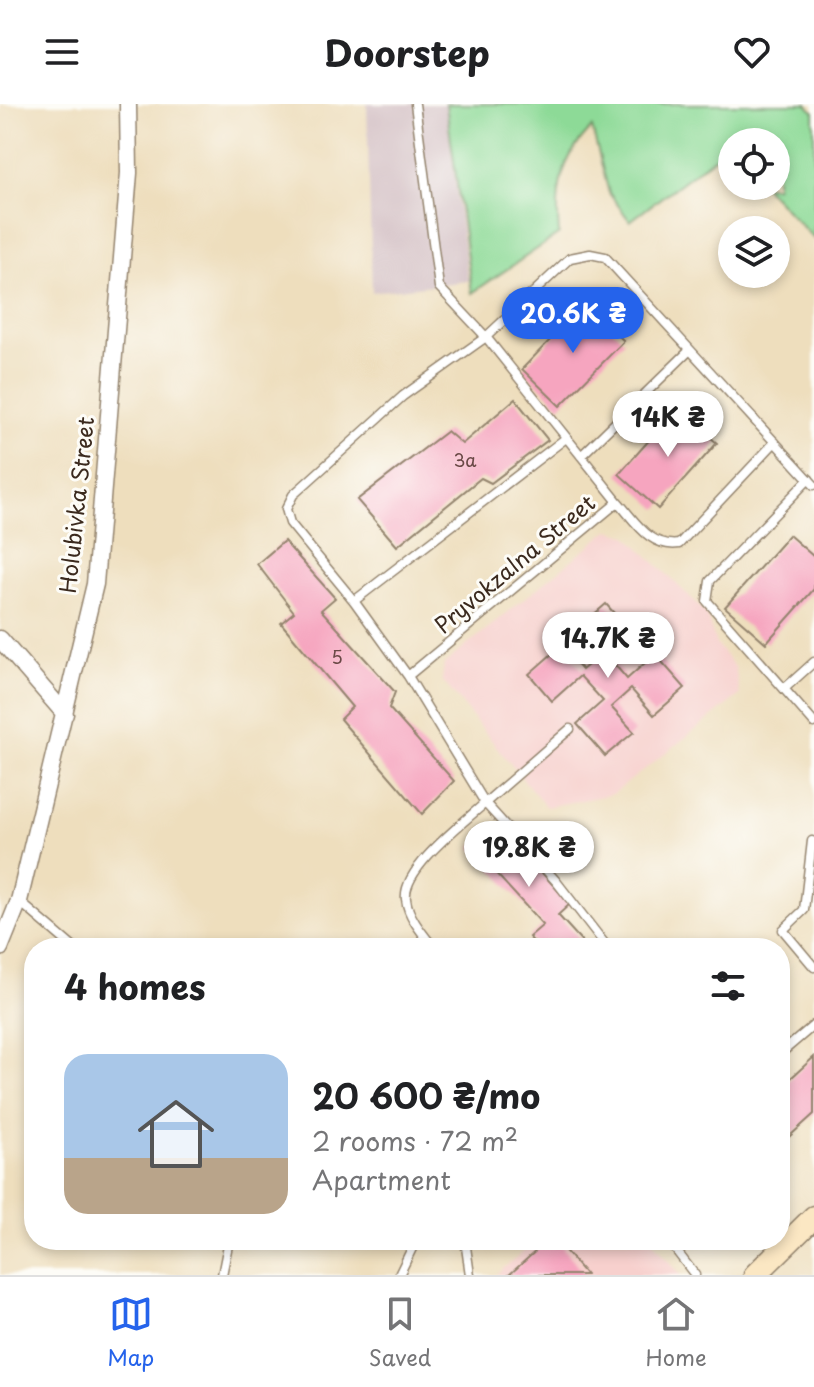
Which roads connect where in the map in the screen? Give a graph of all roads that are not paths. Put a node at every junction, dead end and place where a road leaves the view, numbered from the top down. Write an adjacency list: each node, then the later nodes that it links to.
1 (128, 104): 15 (street, Holubivka Street)
2 (415, 104): 3 (lane, Pryvokzalna Street)
3 (486, 337): 4 (lane); 5 (lane, Pryvokzalna Street); 10 (lane)
4 (690, 350): 6 (lane); 7 (lane)
5 (566, 438): 7 (lane, Pryvokzalna Street); 10 (lane)
6 (775, 442): 8 (lane); 9 (lane)
7 (581, 456): 9 (lane, Pryvokzalna Street)
8 (811, 482): 14 (lane)
9 (618, 502): 13 (lane, Pryvokzalna Street)
10 (354, 601): 13 (lane)
11 (0, 639): 15 (street)
12 (814, 662): 14 (lane)
13 (408, 676): 18 (lane)
14 (784, 689): 16 (lane)
15 (65, 714): 20 (street, Holubivka Street)
16 (814, 723)
17 (570, 729): 18 (lane)
18 (485, 803): 22 (lane); 23 (lane)
19 (812, 841): 24 (lane)
20 (19, 901): 21 (lane); 26 (street, Holubivka Street)
21 (62, 938)
22 (426, 938)
23 (600, 938)
24 (790, 938)
25 (790, 938): 27 (lane)
26 (0, 948)
27 (814, 967)
28 (814, 1025): 29 (lane)
29 (790, 1045)
30 (814, 1217): 31 (street)
31 (790, 1241)
32 (227, 1250): 37 (lane)
33 (411, 1250): 38 (lane)
34 (466, 1250): 39 (lane)
35 (676, 1250): 40 (lane)
36 (780, 1250): 41 (street)
37 (222, 1275)
38 (399, 1275)
39 (470, 1275)
40 (695, 1275)
41 (755, 1275)

